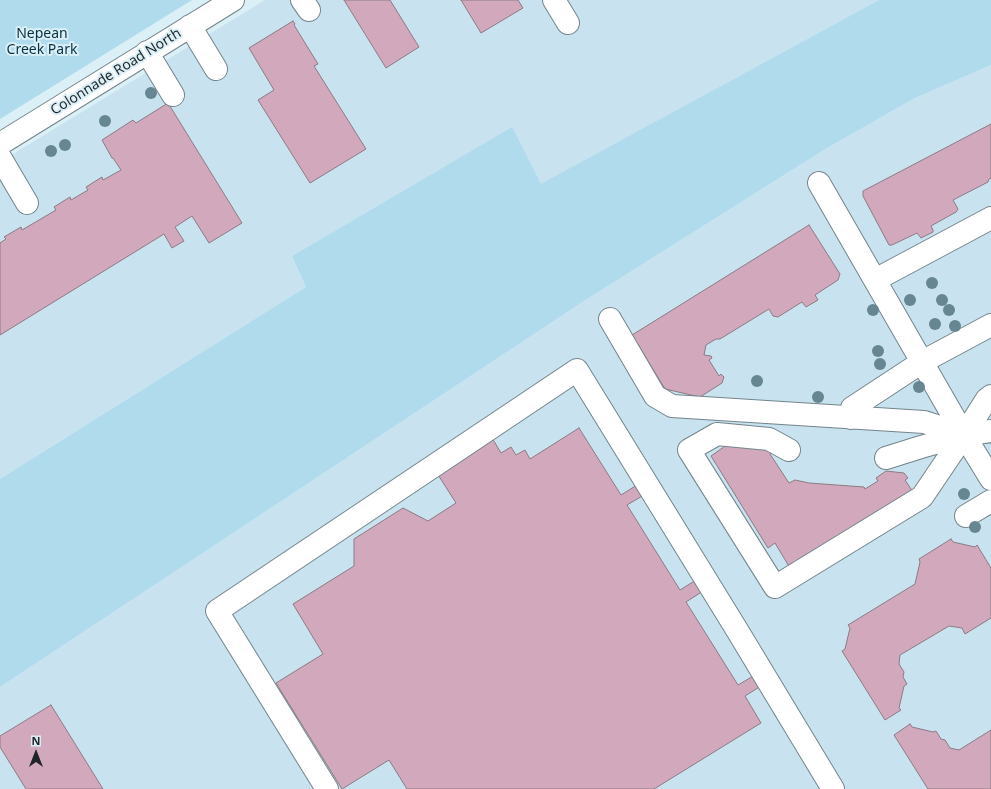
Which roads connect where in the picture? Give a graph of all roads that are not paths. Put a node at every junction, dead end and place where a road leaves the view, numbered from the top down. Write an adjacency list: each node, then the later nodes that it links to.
1 (233, 0): 4 (street, Colonnade Road North)
2 (554, 0): 3 (street)
3 (568, 23)
4 (190, 26): 5 (street, Colonnade Road North); 6 (street)
5 (147, 52): 7 (street); 8 (street, Colonnade Road North)
6 (216, 69)
7 (173, 95)
8 (0, 144)
9 (0, 157): 11 (street)
10 (819, 183): 13 (street)
11 (27, 203)
12 (991, 218): 13 (street)
13 (875, 280): 16 (street)
14 (610, 319): 18 (street)
15 (991, 324): 16 (street)
16 (922, 362): 18 (street); 20 (street)
17 (991, 396): 20 (street)
18 (850, 418): 20 (street)
19 (991, 431): 20 (street)
20 (964, 435): 21 (street); 22 (street); 23 (street)
21 (788, 450)
22 (886, 458)
23 (991, 479)
24 (991, 501): 25 (street)
25 (966, 516)
26 (328, 789): 27 (street)
27 (833, 789)

